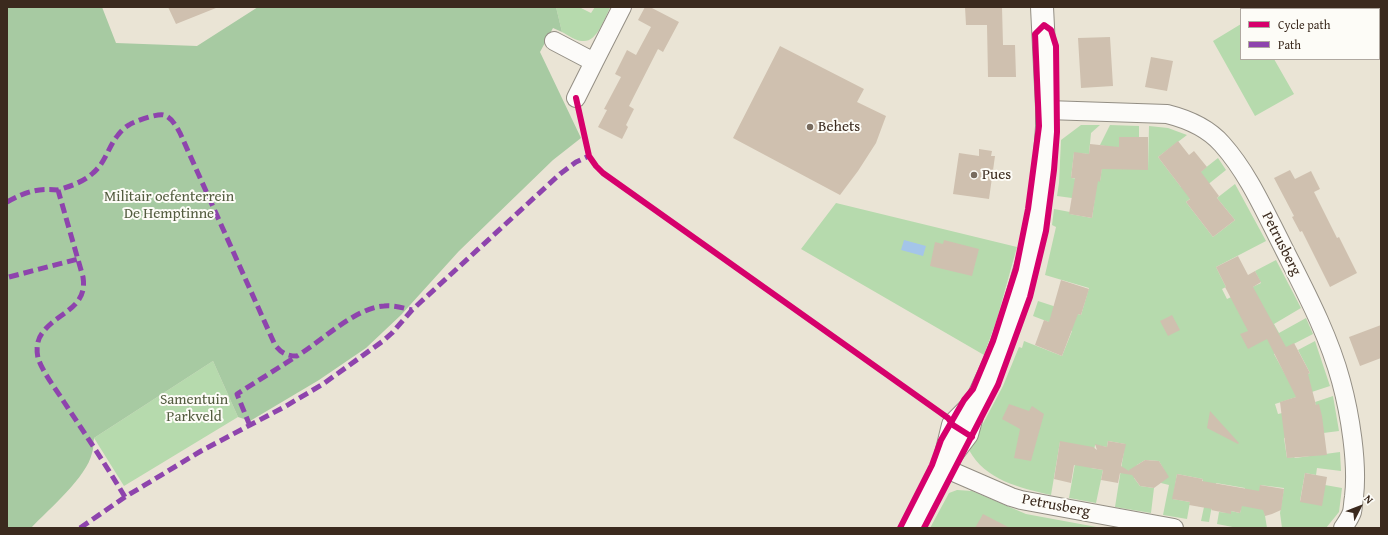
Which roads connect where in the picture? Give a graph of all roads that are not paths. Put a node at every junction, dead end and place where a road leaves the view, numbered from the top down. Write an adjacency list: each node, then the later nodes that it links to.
1 (622, 7): 4 (street)
2 (1042, 7): 6 (street)
3 (554, 41): 4 (street)
4 (594, 62): 5 (street)
5 (576, 98)
6 (1047, 110): 7 (street); 10 (street, Petrusberg)
7 (942, 467): 8 (street); 9 (street, Petrusberg)
8 (912, 528)
9 (1174, 528)
10 (1343, 528)

